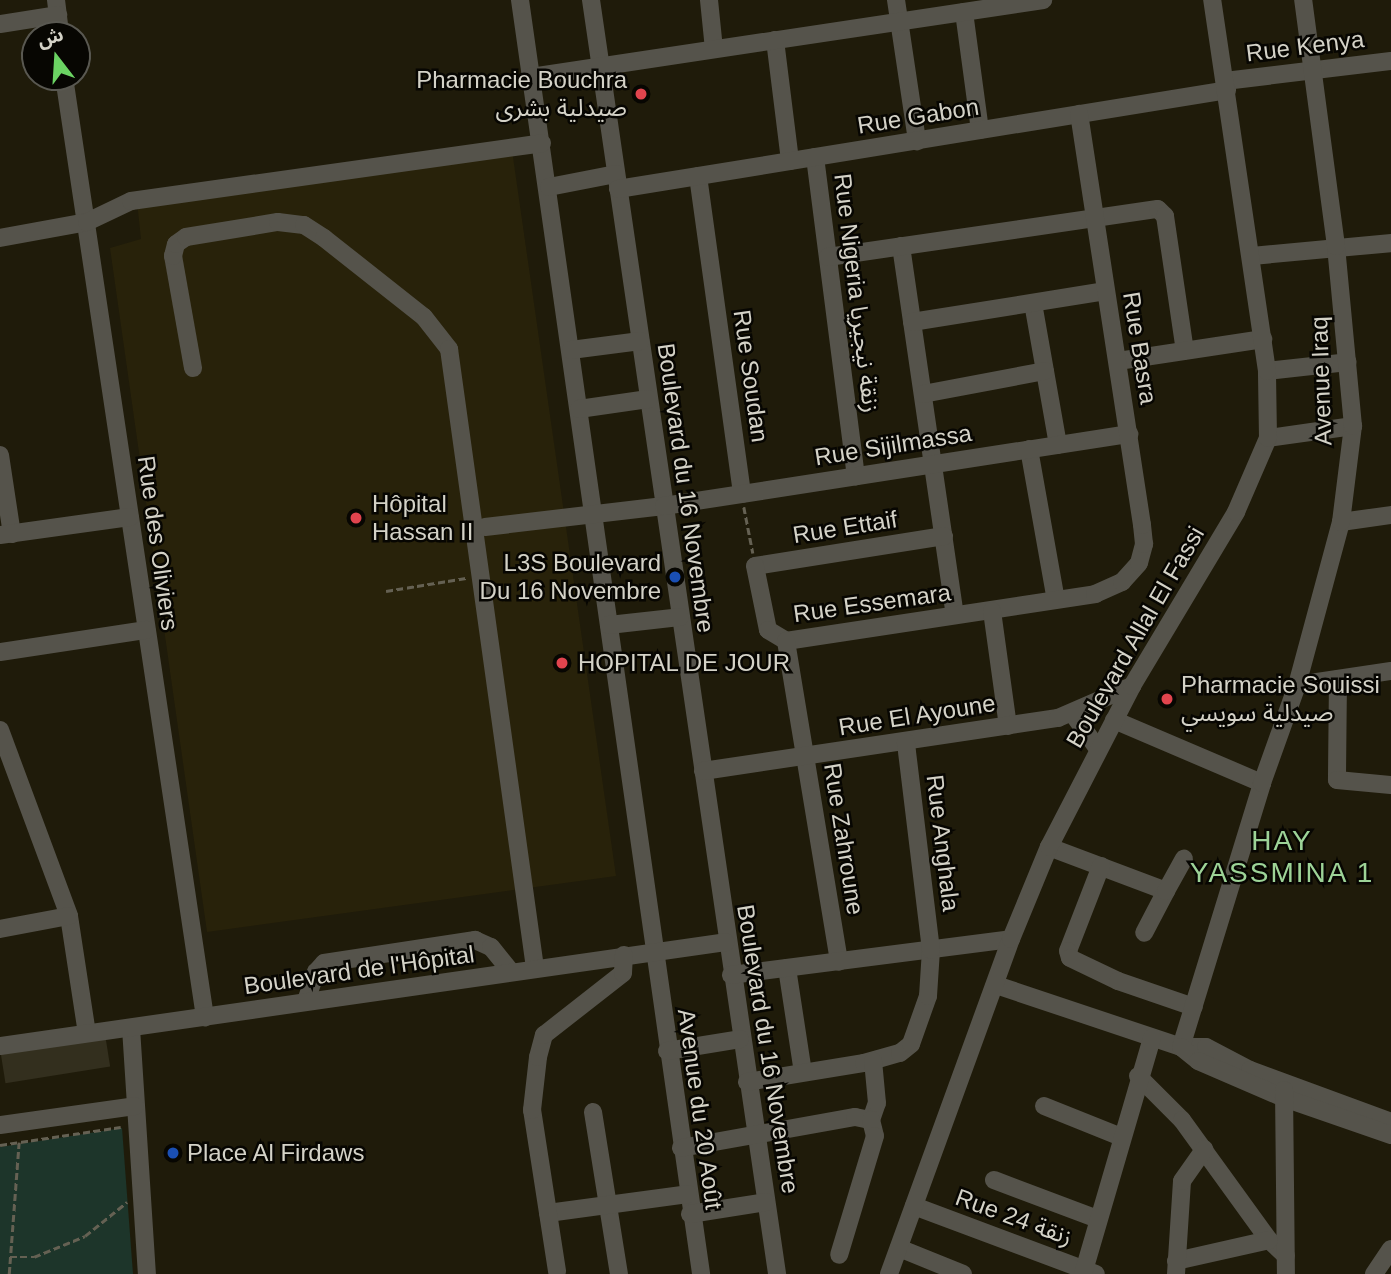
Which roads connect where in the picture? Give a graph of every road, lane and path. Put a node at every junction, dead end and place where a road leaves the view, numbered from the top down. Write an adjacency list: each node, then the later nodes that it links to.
1 (522, 0): 17 (street, Avenue du 20 Août)
2 (591, 0): 15 (street, Boulevard du 16 Novembre)
3 (709, 0): 13 (street)
4 (896, 0): 10 (street)
5 (1043, 0): 9 (street)
6 (1212, 0): 18 (street, Boulevard Allal El Fassi)
7 (1303, 0): 16 (street, Avenue Iraq)
8 (57, 7): 11 (street)
9 (964, 12): 10 (street); 21 (street)
10 (899, 21): 12 (street); 22 (street)
11 (0, 24)
12 (775, 40): 13 (street); 25 (street)
13 (715, 49): 15 (street)
14 (1391, 61): 16 (street, Rue Kenya)
15 (600, 66): 17 (street); 27 (street, Boulevard du 16 Novembre)
16 (1311, 70): 18 (street, Rue Kenya); 34 (street, Avenue Iraq)
17 (531, 77): 23 (street, Avenue du 20 Août)
18 (1226, 85): 20 (street, Rue Gabon); 35 (street, Boulevard Allal El Fassi)
19 (66, 91): 30 (street, Rue des Oliviers)
20 (1079, 114): 21 (street, Rue Gabon); 29 (street, Rue Basra)
21 (980, 130): 22 (street, Rue Gabon)
22 (917, 141): 24 (street, Rue Gabon)
23 (542, 143): 28 (street, Avenue du 20 Août); 30 (street)
24 (815, 157): 25 (street, Rue Gabon); 36 (street, Rue Nigeria زنقة نيجيريا)
25 (790, 161): 26 (street, Rue Gabon)
26 (698, 176): 27 (street, Rue Gabon); 60 (street, Rue Soudan)
27 (617, 182): 28 (street, Rue Gabon); 41 (street, Boulevard du 16 Novembre)
28 (549, 187): 42 (street, Avenue du 20 Août)
29 (1096, 216): 33 (street); 37 (street, Rue Basra); 43 (street)
30 (87, 222): 31 (street); 64 (street, Rue des Oliviers)
31 (0, 238)
32 (1391, 243): 34 (street)
33 (901, 246): 36 (street); 39 (street)
34 (1336, 246): 35 (street); 45 (street, Avenue Iraq)
35 (1252, 256): 40 (street, Boulevard Allal El Fassi)
36 (828, 257): 59 (street, Rue Nigeria زنقة نيجيريا)
37 (1106, 291): 38 (street); 44 (street, Rue Basra)
38 (1033, 303): 39 (street); 47 (street)
39 (912, 322): 49 (street)
40 (1263, 340): 43 (street); 48 (street, Boulevard Allal El Fassi)
41 (640, 341): 42 (street); 50 (street, Boulevard du 16 Novembre)
42 (571, 351): 51 (street, Avenue du 20 Août)
43 (1185, 351): 44 (street)
44 (1118, 361): 53 (street, Rue Basra)
45 (1348, 362): 48 (street); 52 (street, Avenue Iraq)
46 (193, 368): 70 (street)
47 (1045, 371): 49 (street); 55 (street)
48 (1267, 371): 54 (street, Boulevard Allal El Fassi)
49 (923, 394): 58 (street)
50 (648, 399): 51 (street); 61 (street, Boulevard du 16 Novembre)
51 (579, 409): 62 (street, Avenue du 20 Août)
52 (1353, 426): 54 (street); 65 (street, Avenue Iraq)
53 (1129, 434): 55 (street, Rue Sijilmassa); 71 (street, Rue Basra)
54 (1268, 438): 84 (street, Boulevard Allal El Fassi)
55 (1058, 445): 56 (street, Rue Sijilmassa)
56 (1029, 449): 58 (street, Rue Sijilmassa); 73 (street)
57 (0, 455): 67 (street)
58 (933, 464): 59 (street, Rue Sijilmassa); 68 (street)
59 (856, 476): 60 (street, Rue Sijilmassa)
60 (741, 494): 61 (street, Rue Sijilmassa); 69 (path)
61 (664, 506): 62 (street, Rue Sijilmassa); 76 (street, Boulevard du 16 Novembre)
62 (594, 513): 66 (street, Rue Sijilmassa); 77 (street, Avenue du 20 Août)
63 (1391, 516): 65 (street)
64 (130, 517): 67 (street); 78 (street, Rue des Oliviers)
65 (1341, 522): 83 (street, Avenue Iraq)
66 (485, 527)
67 (6, 535)
68 (944, 536): 69 (street, Rue Ettaif); 75 (street)
69 (755, 566): 79 (street, Rue Essemara)
70 (480, 576): 72 (path); 108 (street)
71 (1122, 582): 73 (street, Rue Essemara)
72 (386, 591)
73 (1056, 600): 74 (street, Rue Essemara)
74 (992, 611): 75 (street, Rue Essemara); 87 (street)
75 (956, 615): 79 (street, Rue Essemara)
76 (680, 617): 77 (street); 92 (street, Boulevard du 16 Novembre)
77 (609, 625): 104 (street, Avenue du 20 Août)
78 (146, 630): 80 (street); 115 (street, Rue des Oliviers)
79 (786, 640): 91 (street, Rue Zahroune)
80 (0, 652)
81 (1391, 671): 82 (street)
82 (1338, 679): 83 (street); 94 (street)
83 (1297, 685): 93 (street, Avenue Iraq)
84 (1132, 686): 85 (street, Rue El Ayoune); 86 (street, Boulevard Allal El Fassi)
85 (1073, 714): 87 (street, Rue El Ayoune); 90 (street)
86 (1114, 720): 90 (street, Boulevard Allal El Fassi); 93 (street)
87 (1008, 726): 89 (street, Rue El Ayoune)
88 (0, 730): 99 (street)
89 (906, 742): 91 (street, Rue El Ayoune); 105 (street, Rue Anghala)
90 (1098, 749): 95 (street, Boulevard Allal El Fassi)
91 (806, 756): 92 (street, Rue El Ayoune); 107 (street, Rue Zahroune)
92 (703, 771): 103 (street, Boulevard du 16 Novembre)
93 (1262, 783): 114 (street, Avenue Iraq)
94 (1391, 785)
95 (1049, 848): 97 (street); 102 (street, Boulevard Allal El Fassi)
96 (1184, 859): 98 (street)
97 (1101, 866): 98 (street); 114 (street)
98 (1166, 891): 101 (street)
99 (69, 916): 100 (street); 117 (street)
100 (0, 929)
101 (1144, 933)
102 (1011, 939): 105 (street); 112 (street, Boulevard Allal El Fassi)
103 (726, 942): 104 (street, Boulevard de l'Hôpital); 111 (street, Boulevard du 16 Novembre)
104 (653, 950): 106 (street, Boulevard de l'Hôpital); 122 (street, Avenue du 20 Août)
105 (932, 950): 107 (street); 123 (street, Rue Anghala)
106 (624, 955): 108 (street, Boulevard de l'Hôpital); 148 (street)
107 (839, 962): 109 (street)
108 (534, 968): 110 (street, Boulevard de l'Hôpital)
109 (787, 968): 111 (street); 124 (street)
110 (511, 972): 113 (street, Boulevard de l'Hôpital); 113 (street)
111 (731, 975): 119 (street, Boulevard du 16 Novembre)
112 (996, 985): 118 (street); 146 (street, Boulevard Allal El Fassi)
113 (306, 1002): 115 (street, Boulevard de l'Hôpital)
114 (1194, 1007): 121 (street, Avenue Iraq)
115 (205, 1017): 116 (street, Boulevard de l'Hôpital)
116 (131, 1028): 117 (street, Boulevard de l'Hôpital); 128 (street)
117 (87, 1032): 120 (street, Boulevard de l'Hôpital)
118 (1152, 1038): 121 (street); 125 (street)
119 (740, 1039): 122 (street); 126 (street, Boulevard du 16 Novembre)
120 (0, 1046)
121 (1181, 1047): 127 (street)
122 (667, 1051): 140 (street, Avenue du 20 Août)
123 (873, 1061): 124 (street, Rue Anghala); 131 (street)
124 (803, 1072): 126 (street, Rue Anghala)
125 (1138, 1076): 137 (street); 141 (street)
126 (747, 1082): 135 (street, Boulevard du 16 Novembre)
127 (1284, 1091): 132 (street); 136 (street); 156 (street)
128 (135, 1106): 133 (street); 161 (street)
129 (1044, 1106): 137 (street)
130 (593, 1112): 145 (street)
131 (871, 1120): 135 (street); 154 (street)
132 (1391, 1122)
133 (0, 1125)
134 (127, 1126): 138 (path)
135 (756, 1133): 140 (street); 144 (street, Boulevard du 16 Novembre)
136 (1391, 1135)
137 (1121, 1137): 150 (street)
138 (19, 1142): 139 (path); 155 (path)
139 (0, 1145)
140 (681, 1148): 143 (street, Avenue du 20 Août)
141 (1204, 1149): 151 (street); 157 (street)
142 (994, 1180): 150 (street)
143 (688, 1194): 145 (street); 149 (street, Avenue du 20 Août)
144 (766, 1202): 149 (street); 164 (street, Boulevard du 16 Novembre)
145 (606, 1205): 148 (street); 162 (street)
146 (914, 1206): 152 (street, Boulevard Allal El Fassi); 159 (street, Rue 24 زنقة)
147 (132, 1210): 155 (path)
148 (548, 1213): 158 (street)
149 (690, 1214): 163 (street, Avenue du 20 Août)
150 (1098, 1219): 159 (street)
151 (1269, 1240): 156 (street); 157 (street)
152 (899, 1248): 165 (street, Boulevard Allal El Fassi); 166 (street)
153 (1391, 1249): 167 (street)
154 (839, 1255)
155 (10, 1257): 160 (path)
156 (1286, 1265)
157 (1176, 1268)
158 (557, 1271)
159 (1088, 1272)
160 (9, 1274)
161 (147, 1274)
162 (620, 1274)
163 (701, 1274)
164 (777, 1274)
165 (889, 1274)
166 (963, 1274)
167 (1374, 1274)

